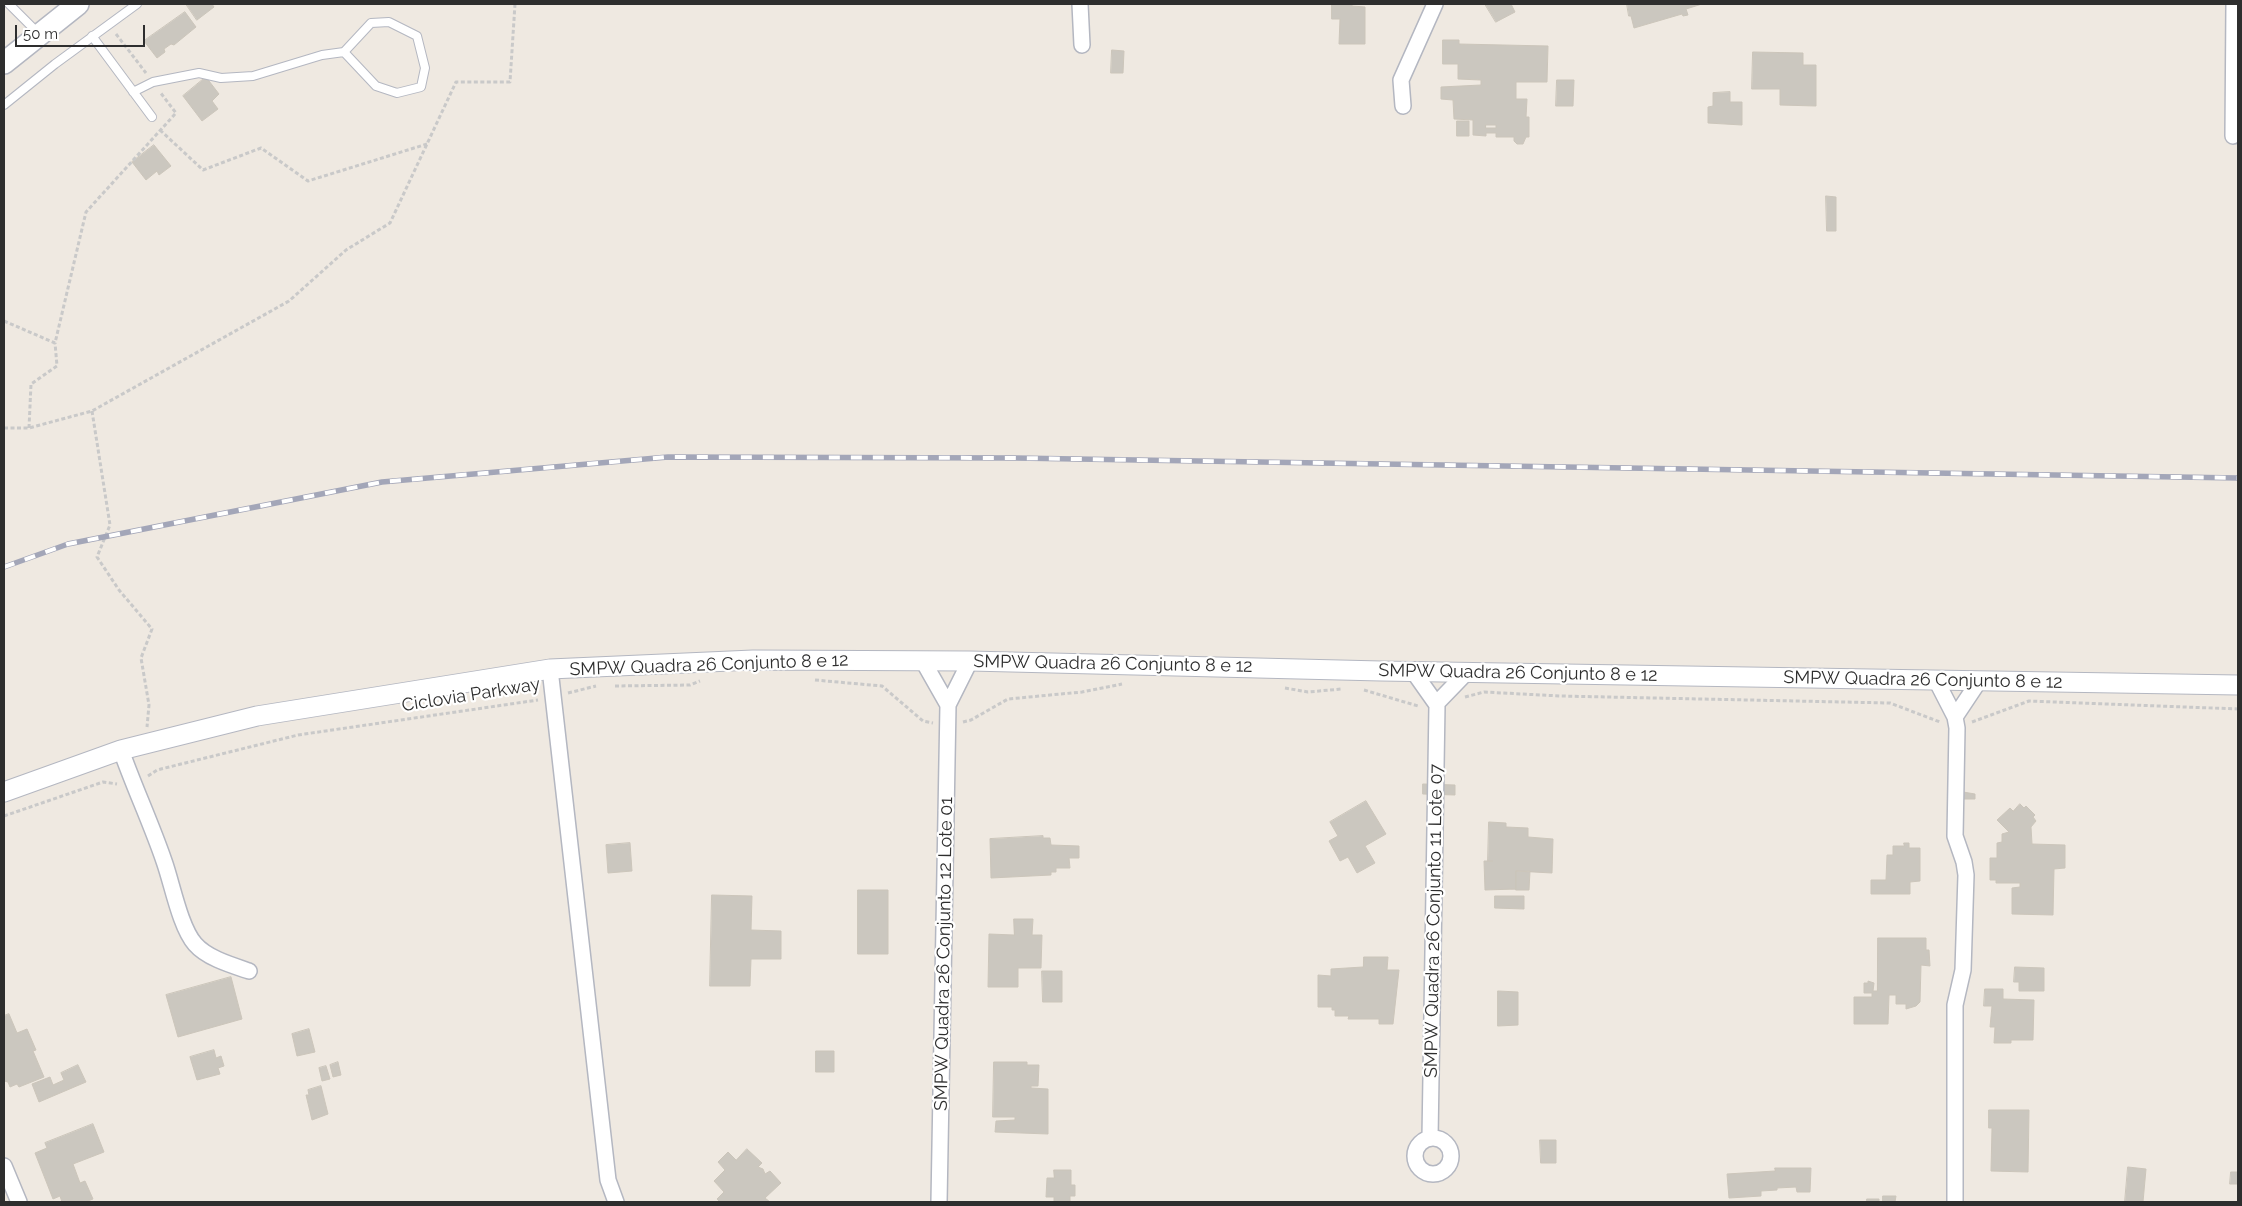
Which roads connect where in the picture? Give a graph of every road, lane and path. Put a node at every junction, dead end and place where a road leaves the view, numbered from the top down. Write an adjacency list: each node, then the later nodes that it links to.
1 (9, 4): 9 (lane)
2 (78, 4): 9 (main road)
3 (137, 4): 10 (lane)
4 (515, 4): 21 (path)
5 (1080, 4): 11 (street)
6 (1435, 4): 17 (street)
7 (2234, 4): 20 (street)
8 (113, 29): 14 (path)
9 (39, 34): 13 (main road)
10 (92, 36): 15 (lane); 16 (lane)
11 (1082, 45)
12 (344, 52): 12 (lane); 14 (lane)
13 (4, 63)
14 (153, 82): 15 (lane); 19 (path)
15 (133, 92): 18 (lane)
16 (4, 105)
17 (1403, 106)
18 (152, 117)
19 (160, 130): 21 (path); 23 (path)
20 (2233, 136)
21 (428, 143): 24 (path)
22 (4, 321): 23 (path)
23 (55, 343): 26 (path)
24 (92, 411): 26 (path); 47 (path)
25 (4, 428): 26 (path)
26 (29, 428)
27 (923, 661): 28 (street, SMPW Quadra 26 Conjunto 8 e 12); 29 (street, SMPW Quadra 26 Conjunto 8 e 12); 43 (street, SMPW Quadra 26 Conjunto 12 Lote 01)
28 (970, 661): 30 (street, SMPW Quadra 26 Conjunto 8 e 12); 43 (street, SMPW Quadra 26 Conjunto 12 Lote 01)
29 (550, 669): 41 (street); 47 (street, SMPW Quadra 26 Conjunto 8 e 12)
30 (1413, 671): 31 (street, SMPW Quadra 26 Conjunto 8 e 12); 42 (street)
31 (1467, 672): 34 (street, SMPW Quadra 26 Conjunto 8 e 12); 42 (street)
32 (708, 678): 41 (path, Ciclovia Parkway)
33 (814, 680): 46 (path)
34 (1936, 680): 35 (street, SMPW Quadra 26 Conjunto 8 e 12); 45 (street)
35 (1979, 681): 37 (street, SMPW Quadra 26 Conjunto 8 e 12); 45 (street)
36 (1124, 684): 46 (path)
37 (2238, 685)
38 (1282, 687): 39 (path)
39 (1350, 688)
40 (1358, 688): 42 (path)
41 (554, 696): 49 (path, Ciclovia Parkway); 56 (street)
42 (1437, 704): 45 (path); 53 (street, SMPW Quadra 26 Conjunto 11 Lote 07)
43 (948, 705): 46 (street, SMPW Quadra 26 Conjunto 12 Lote 01)
44 (2238, 709): 45 (path)
45 (1956, 722): 58 (street)
46 (948, 726): 57 (street, SMPW Quadra 26 Conjunto 12 Lote 01)
47 (146, 743): 48 (street, SMPW Quadra 26 Conjunto 8 e 12)
48 (121, 750): 49 (street); 50 (street, SMPW Quadra 26 Conjunto 8 e 12)
49 (134, 786): 51 (path); 52 (street)
50 (4, 792)
51 (4, 816)
52 (249, 972)
53 (1430, 1138)
54 (4, 1166): 55 (street)
55 (19, 1202)
56 (616, 1202)
57 (940, 1202)
58 (1955, 1202)

